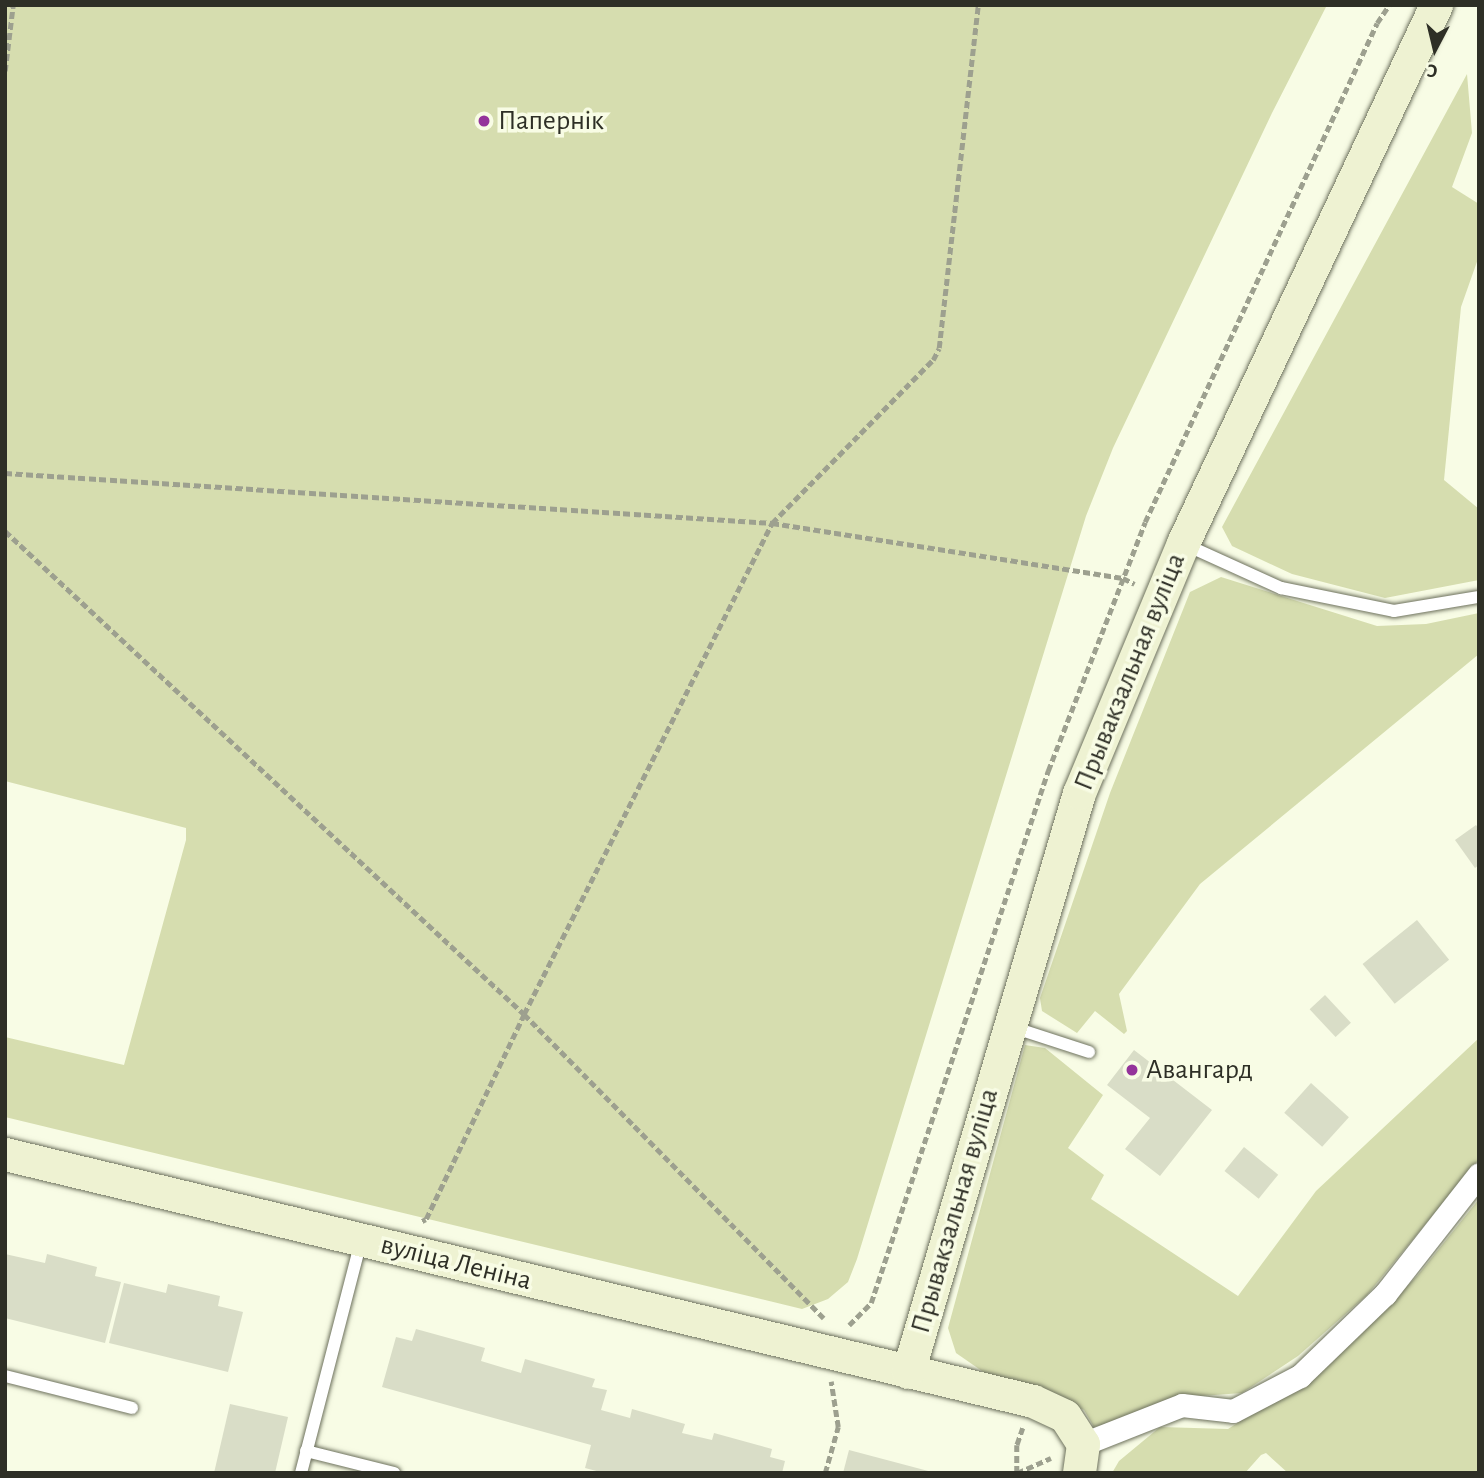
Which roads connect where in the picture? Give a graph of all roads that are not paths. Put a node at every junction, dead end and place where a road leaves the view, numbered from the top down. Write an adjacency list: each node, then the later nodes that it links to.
1 (1436, 5): 2 (street, Прывакзальная вуліца)
2 (1183, 543): 3 (lane); 4 (street, Прывакзальная вуліца)
3 (1479, 597)
4 (1010, 1026): 5 (lane); 9 (street, Прывакзальная вуліца)
5 (1089, 1052)
6 (5, 1154): 8 (street, вуліца Леніна)
7 (1479, 1174): 13 (street)
8 (361, 1240): 9 (street, вуліца Леніна); 12 (lane)
9 (908, 1371): 13 (street, вуліца Леніна)
10 (5, 1376): 11 (lane)
11 (132, 1408)
12 (306, 1451): 14 (lane); 15 (lane)
13 (1081, 1458)
14 (301, 1473)
15 (394, 1473)

